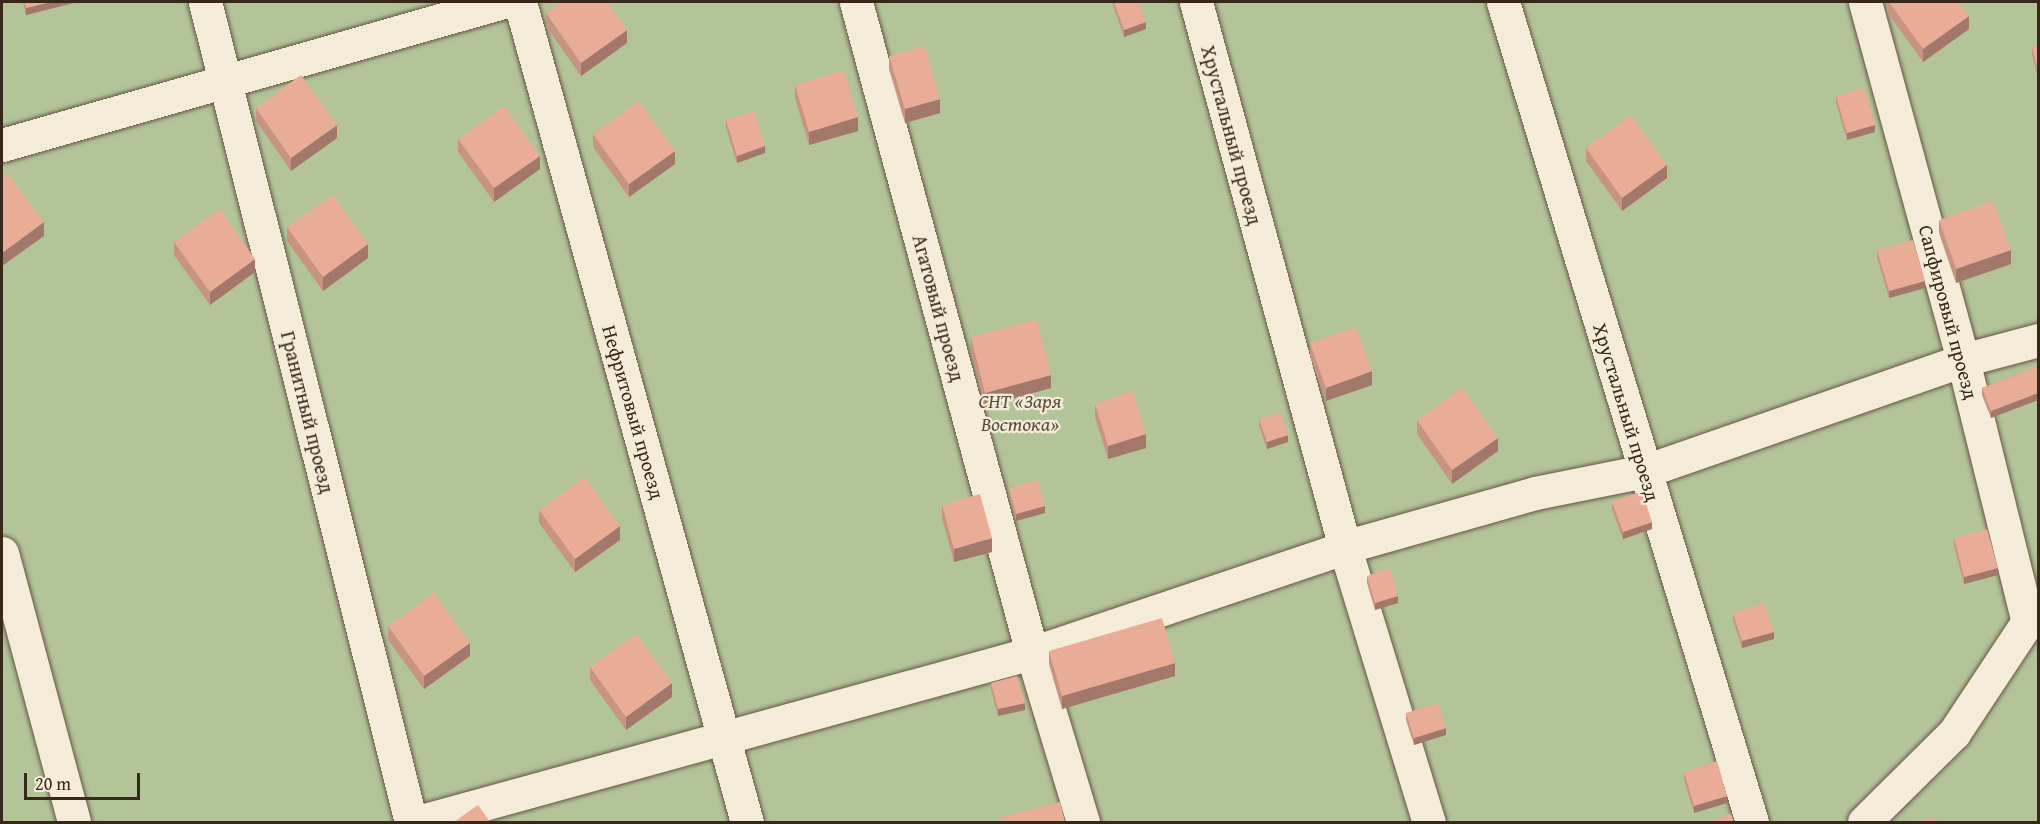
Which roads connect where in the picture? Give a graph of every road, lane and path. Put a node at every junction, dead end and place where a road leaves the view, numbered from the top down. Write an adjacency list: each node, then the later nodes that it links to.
1 (205, 2): 8 (street, Гранитный проезд)
2 (504, 2): 8 (street)
3 (520, 2): 17 (street, Нефритовый проезд)
4 (856, 2): 16 (street, Агатовый проезд)
5 (1196, 2): 13 (street, Хрустальный проезд)
6 (1503, 2): 12 (street, Хрустальный проезд)
7 (1865, 2): 11 (street, Сапфировый проезд)
8 (226, 81): 9 (street); 19 (street, Гранитный проезд)
9 (2, 145)
10 (2038, 340): 11 (street)
11 (1963, 360): 12 (street); 15 (street, Сапфировый проезд)
12 (1645, 471): 13 (street); 24 (street, Хрустальный проезд)
13 (1345, 548): 16 (street); 23 (street, Хрустальный проезд)
14 (2, 553): 18 (street)
15 (2033, 615): 25 (street)
16 (1032, 653): 17 (street); 22 (street, Агатовый проезд)
17 (724, 737): 20 (street); 21 (street, Нефритовый проезд)
18 (74, 822)
19 (411, 822)
20 (418, 822)
21 (747, 822)
22 (1083, 822)
23 (1429, 822)
24 (1752, 822)
25 (1864, 822)

